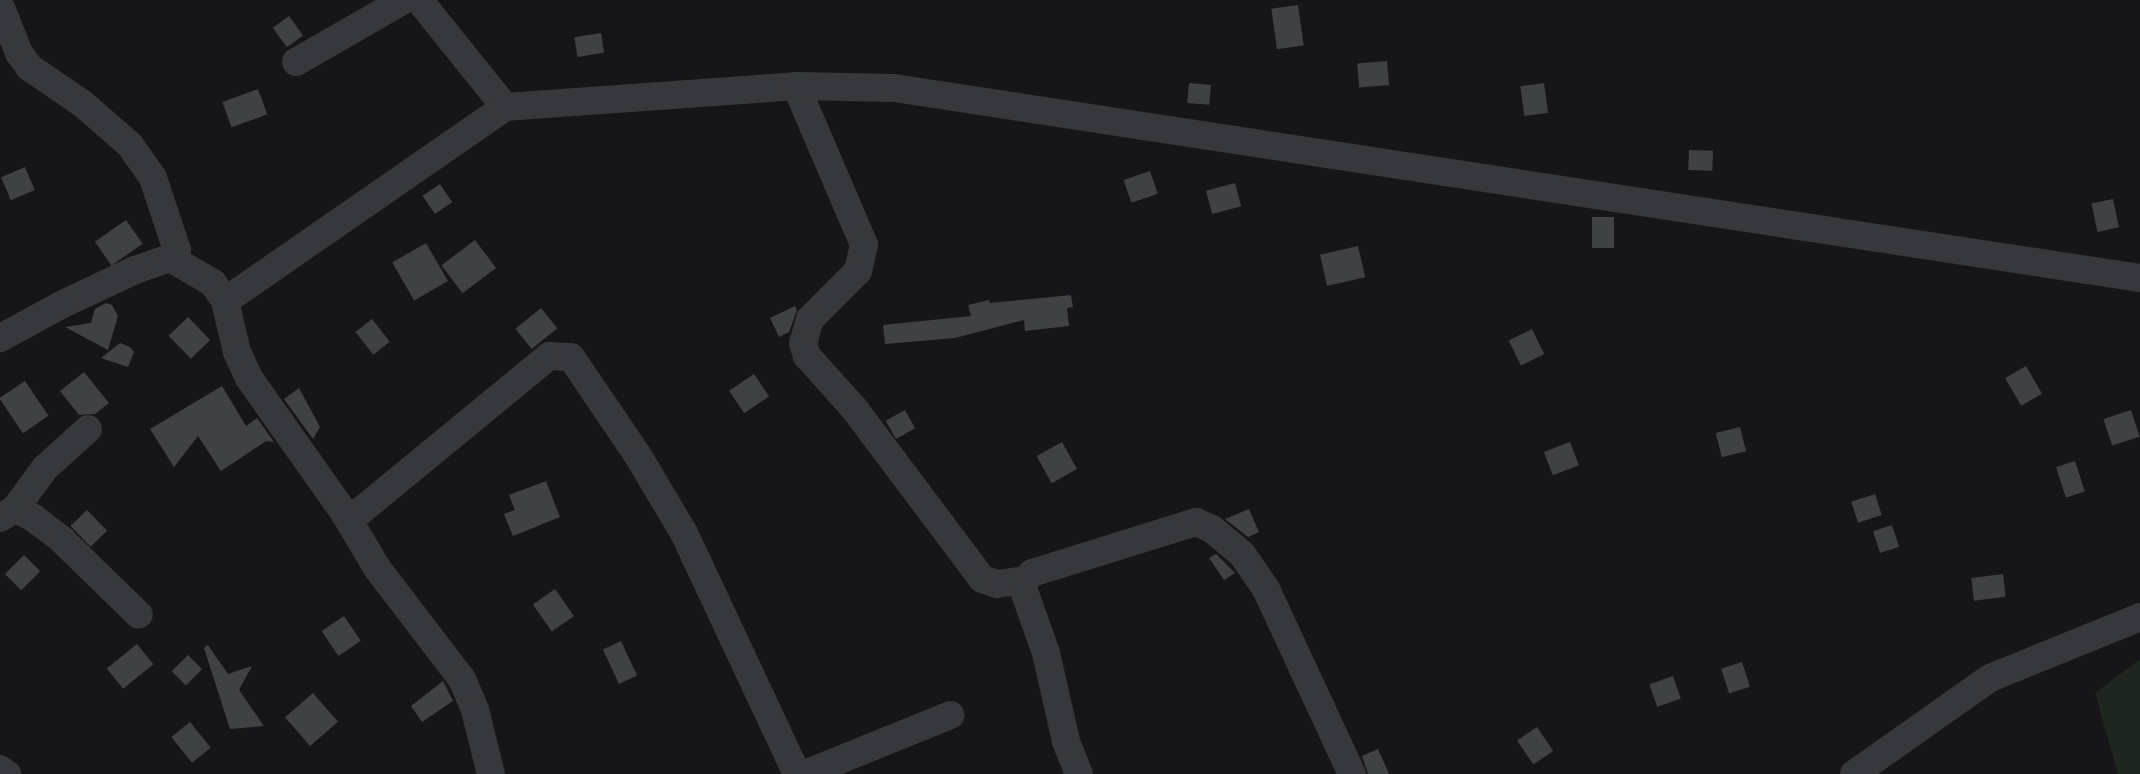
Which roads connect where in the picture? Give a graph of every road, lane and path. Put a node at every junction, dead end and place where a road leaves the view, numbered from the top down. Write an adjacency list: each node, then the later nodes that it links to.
1 (404, 0): 4 (street)
2 (419, 0): 6 (street)
3 (0, 5): 7 (street)
4 (296, 62)
5 (796, 86): 6 (street); 8 (street); 14 (street)
6 (505, 107): 9 (street)
7 (170, 258): 9 (street); 10 (street)
8 (2140, 278)
9 (225, 301): 13 (street)
10 (0, 338)
11 (88, 429): 12 (street)
12 (8, 513): 15 (street)
13 (345, 514): 20 (street); 21 (street)
14 (1025, 580): 23 (street); 24 (street)
15 (139, 615)
16 (2140, 617): 25 (street)
17 (950, 715): 22 (street)
18 (0, 769): 19 (street)
19 (7, 774)
20 (491, 774)
21 (797, 774)
22 (805, 774)
23 (1079, 774)
24 (1352, 774)
25 (1854, 774)

